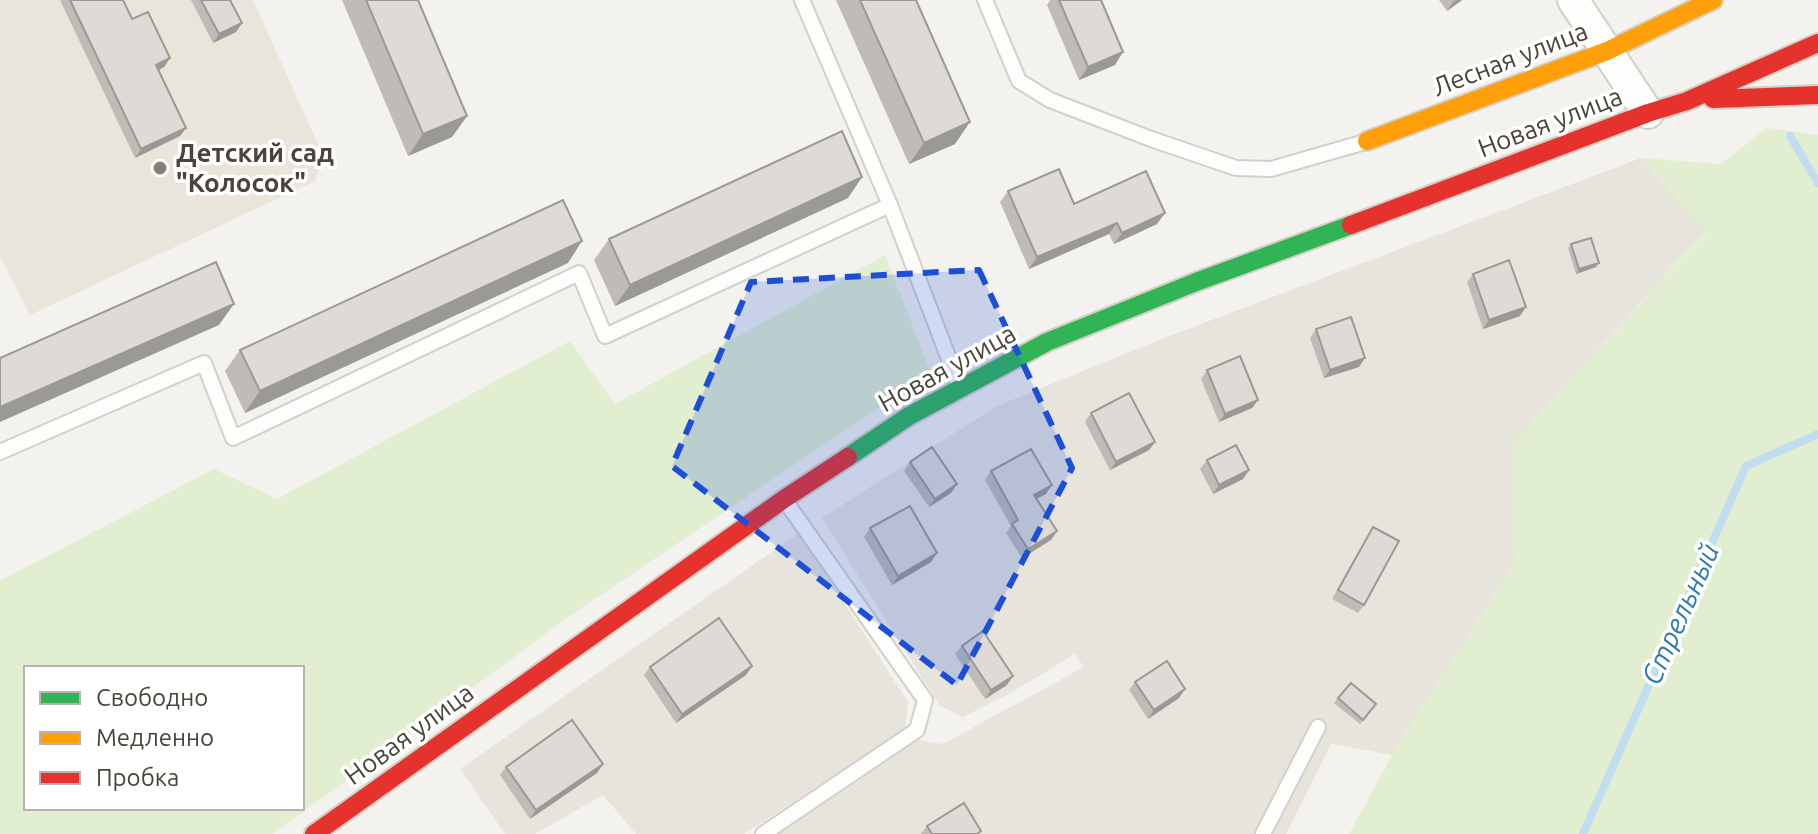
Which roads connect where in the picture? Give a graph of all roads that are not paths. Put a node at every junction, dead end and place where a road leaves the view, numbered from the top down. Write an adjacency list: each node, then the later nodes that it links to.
1 (802, 0): 11 (lane)
2 (985, 0): 10 (lane)
3 (1573, 0): 6 (street)
4 (1713, 0): 6 (main road, Лесная улица)
5 (1818, 43): 8 (main road)
6 (1607, 51): 9 (street); 10 (main road, Лесная улица)
7 (1818, 95): 8 (main road)
8 (1687, 101): 9 (main road, Новая улица)
9 (1648, 113): 12 (main road, Новая улица)
10 (1367, 141)
11 (890, 205): 12 (lane); 13 (lane)
12 (961, 389): 14 (main road, Новая улица)
13 (0, 452)
14 (784, 499): 16 (main road, Новая улица); 17 (lane)
15 (1318, 727): 18 (lane)
16 (314, 834)
17 (763, 834)
18 (1263, 834)

